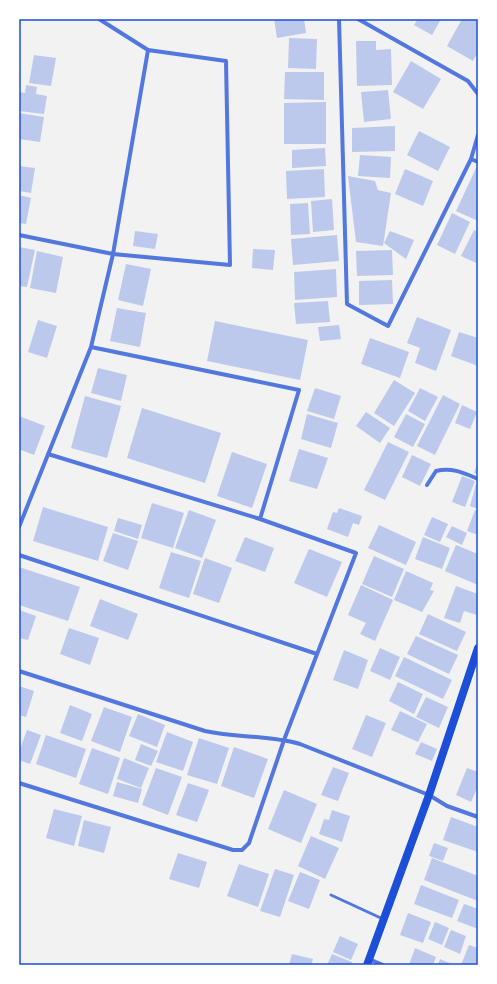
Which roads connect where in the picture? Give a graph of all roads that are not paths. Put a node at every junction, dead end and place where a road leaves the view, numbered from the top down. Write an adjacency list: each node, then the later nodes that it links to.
1 (99, 19): 4 (street)
2 (339, 19): 7 (street)
3 (358, 19): 5 (street)
4 (148, 50): 10 (street); 10 (street)
5 (478, 94)
6 (478, 135): 7 (street)
7 (471, 159): 8 (street)
8 (478, 162)
9 (19, 235): 10 (street)
10 (113, 254): 11 (street)
11 (91, 347): 12 (street); 15 (street)
12 (48, 454): 15 (street); 16 (street)
13 (478, 479): 14 (street)
14 (428, 485)
15 (260, 519): 19 (street)
16 (19, 527)
17 (19, 555): 19 (street)
18 (478, 648): 23 (main road)
19 (317, 654): 21 (street)
20 (19, 671): 21 (street)
21 (284, 740): 22 (street); 23 (street)
22 (19, 783)
23 (429, 795): 24 (street); 26 (main road)
24 (478, 817)
25 (331, 895): 26 (lane)
26 (384, 920): 27 (main road)
27 (368, 962): 28 (street)
28 (383, 965)

